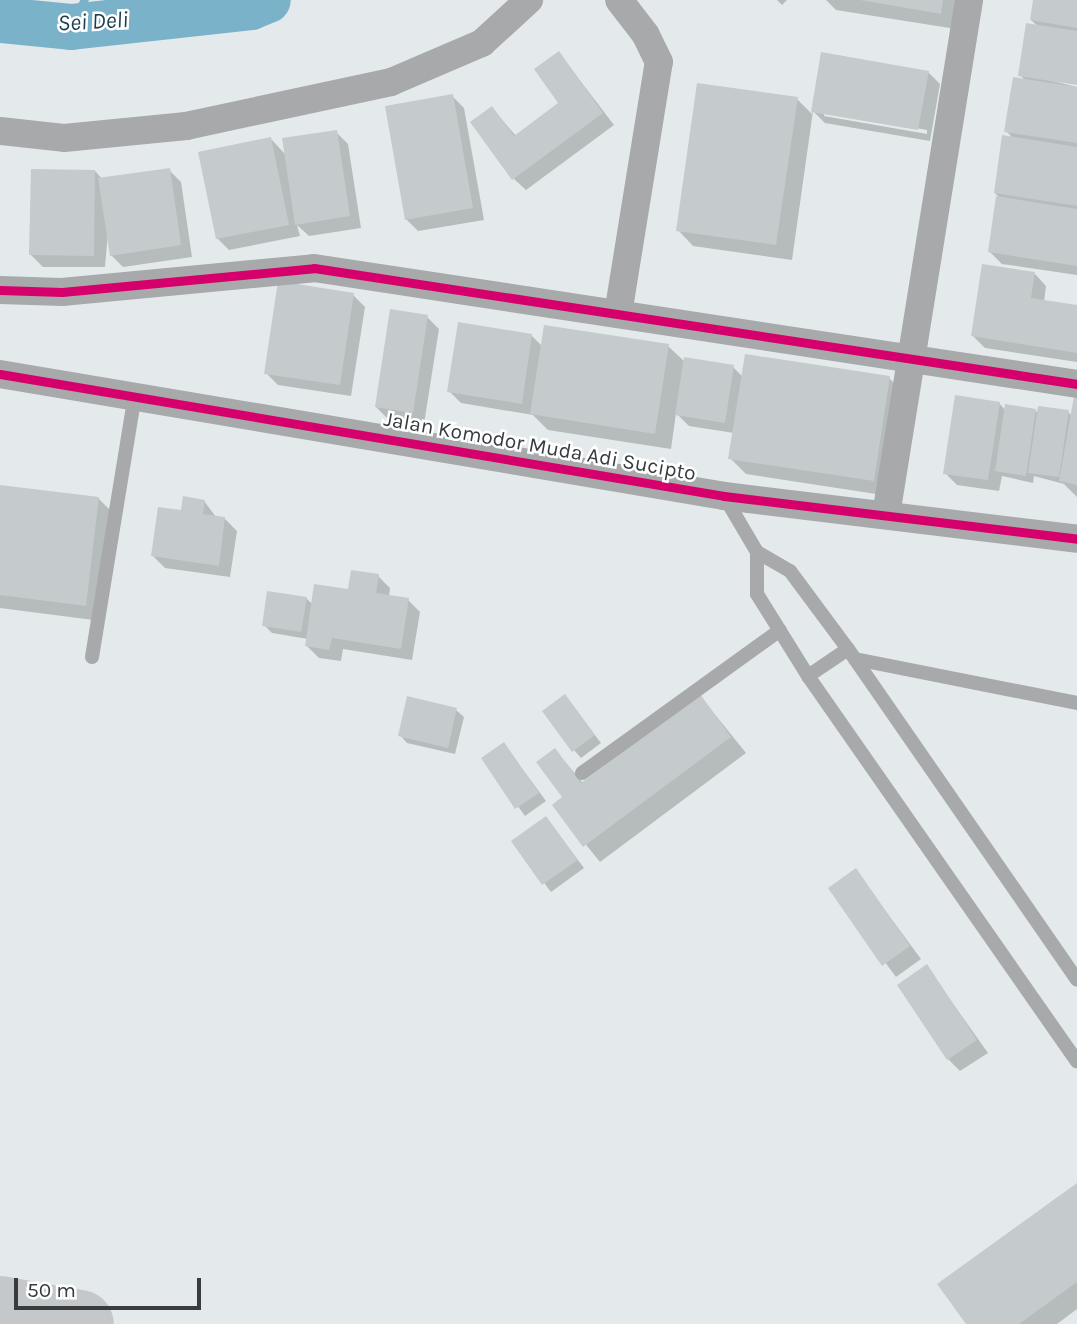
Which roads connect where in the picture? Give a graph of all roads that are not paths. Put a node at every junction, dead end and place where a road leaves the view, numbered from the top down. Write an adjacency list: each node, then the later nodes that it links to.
1 (529, 0): 4 (street)
2 (619, 0): 6 (street)
3 (969, 0): 7 (street)
4 (0, 131)
5 (0, 290): 6 (street)
6 (618, 314): 7 (street)
7 (909, 358): 9 (street); 12 (street)
8 (0, 374): 10 (street, Jalan Komodor Muda Adi Sucipto)
9 (1077, 384)
10 (135, 394): 11 (street, Jalan Komodor Muda Adi Sucipto); 17 (lane)
11 (724, 496): 12 (street, Jalan Komodor Muda Adi Sucipto); 14 (lane)
12 (886, 515): 13 (street, Jalan Komodor Muda Adi Sucipto)
13 (1077, 539)
14 (757, 552): 15 (lane); 16 (lane)
15 (780, 630): 18 (lane); 20 (lane)
16 (851, 654): 18 (lane); 19 (lane); 21 (lane)
17 (92, 657)
18 (808, 676): 22 (lane)
19 (1077, 703)
20 (582, 773)
21 (1077, 980)
22 (1077, 1062)

